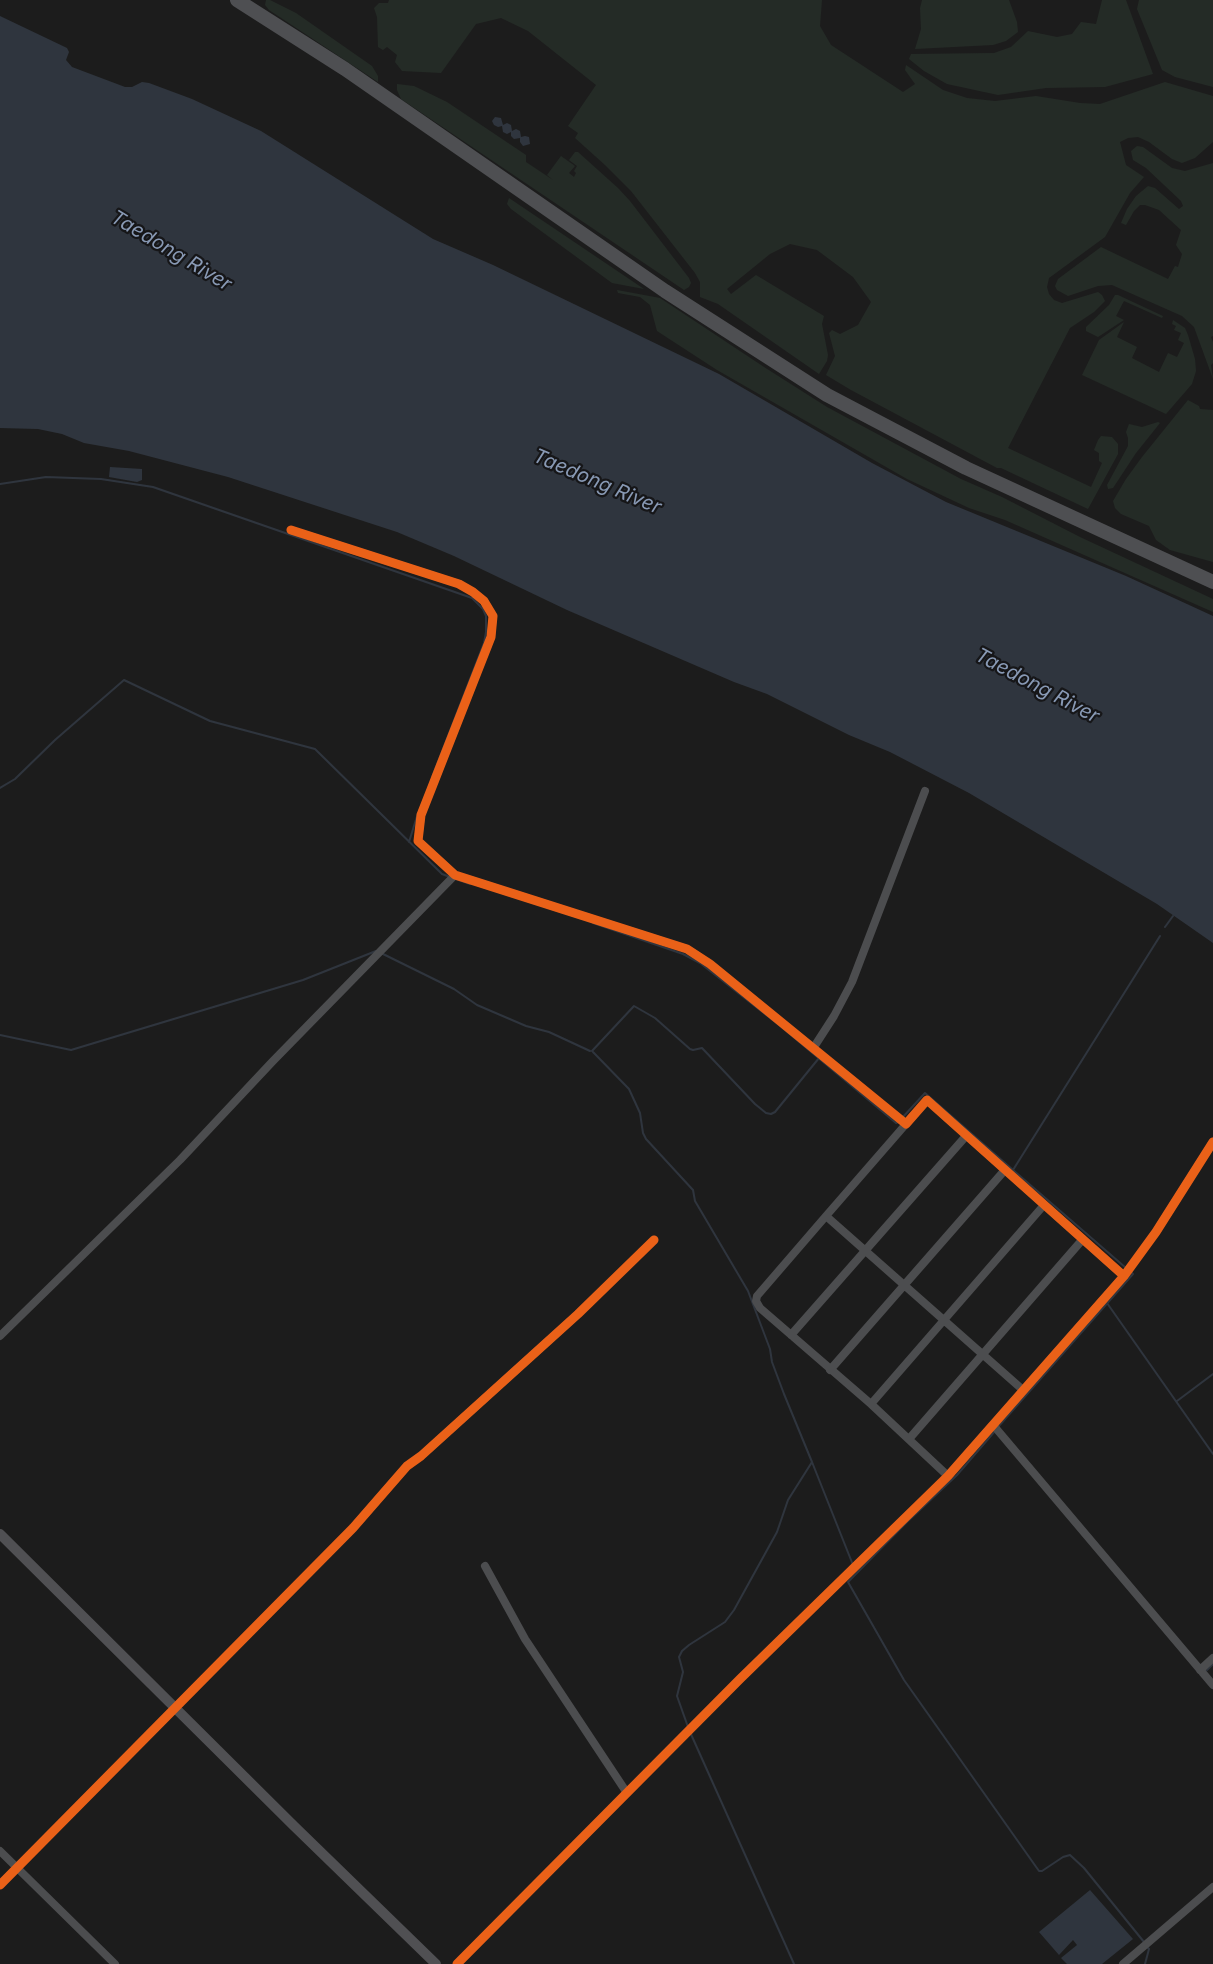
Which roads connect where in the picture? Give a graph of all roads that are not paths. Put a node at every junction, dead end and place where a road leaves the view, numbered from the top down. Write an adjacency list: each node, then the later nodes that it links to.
1 (237, 0): 3 (highway)
2 (291, 530): 5 (street)
3 (1213, 582)
4 (926, 791): 6 (street)
5 (455, 875): 6 (street); 20 (street)
6 (814, 1047): 7 (street)
7 (906, 1124): 8 (street); 12 (street)
8 (966, 1136): 10 (street); 15 (street)
9 (1213, 1142): 16 (street)
10 (1004, 1170): 11 (street); 17 (street)
11 (1044, 1205): 13 (street); 18 (street)
12 (826, 1216): 15 (street); 19 (street)
13 (1083, 1239): 16 (street); 21 (street)
14 (654, 1240): 33 (street)
15 (866, 1251): 17 (street); 19 (street)
16 (1124, 1276): 23 (street)
17 (905, 1285): 18 (street); 22 (street)
18 (944, 1320): 21 (street); 24 (street)
19 (791, 1335): 22 (street)
20 (0, 1336)
21 (983, 1354): 23 (street); 26 (street)
22 (830, 1370): 24 (street)
23 (1023, 1390): 25 (street)
24 (871, 1404): 26 (street)
25 (994, 1426): 27 (street); 31 (street)
26 (909, 1439): 27 (street)
27 (948, 1476): 34 (street)
28 (0, 1534): 33 (street)
29 (484, 1566): 34 (street)
30 (1213, 1658): 31 (street)
31 (1200, 1670): 32 (street)
32 (1213, 1685)
33 (174, 1708): 36 (street); 40 (street)
34 (627, 1793): 41 (street)
35 (0, 1851): 36 (street)
36 (17, 1868): 37 (street); 39 (street)
37 (0, 1885)
38 (1213, 1887): 42 (street)
39 (115, 1964)
40 (436, 1964)
41 (458, 1964)
42 (1123, 1964)

